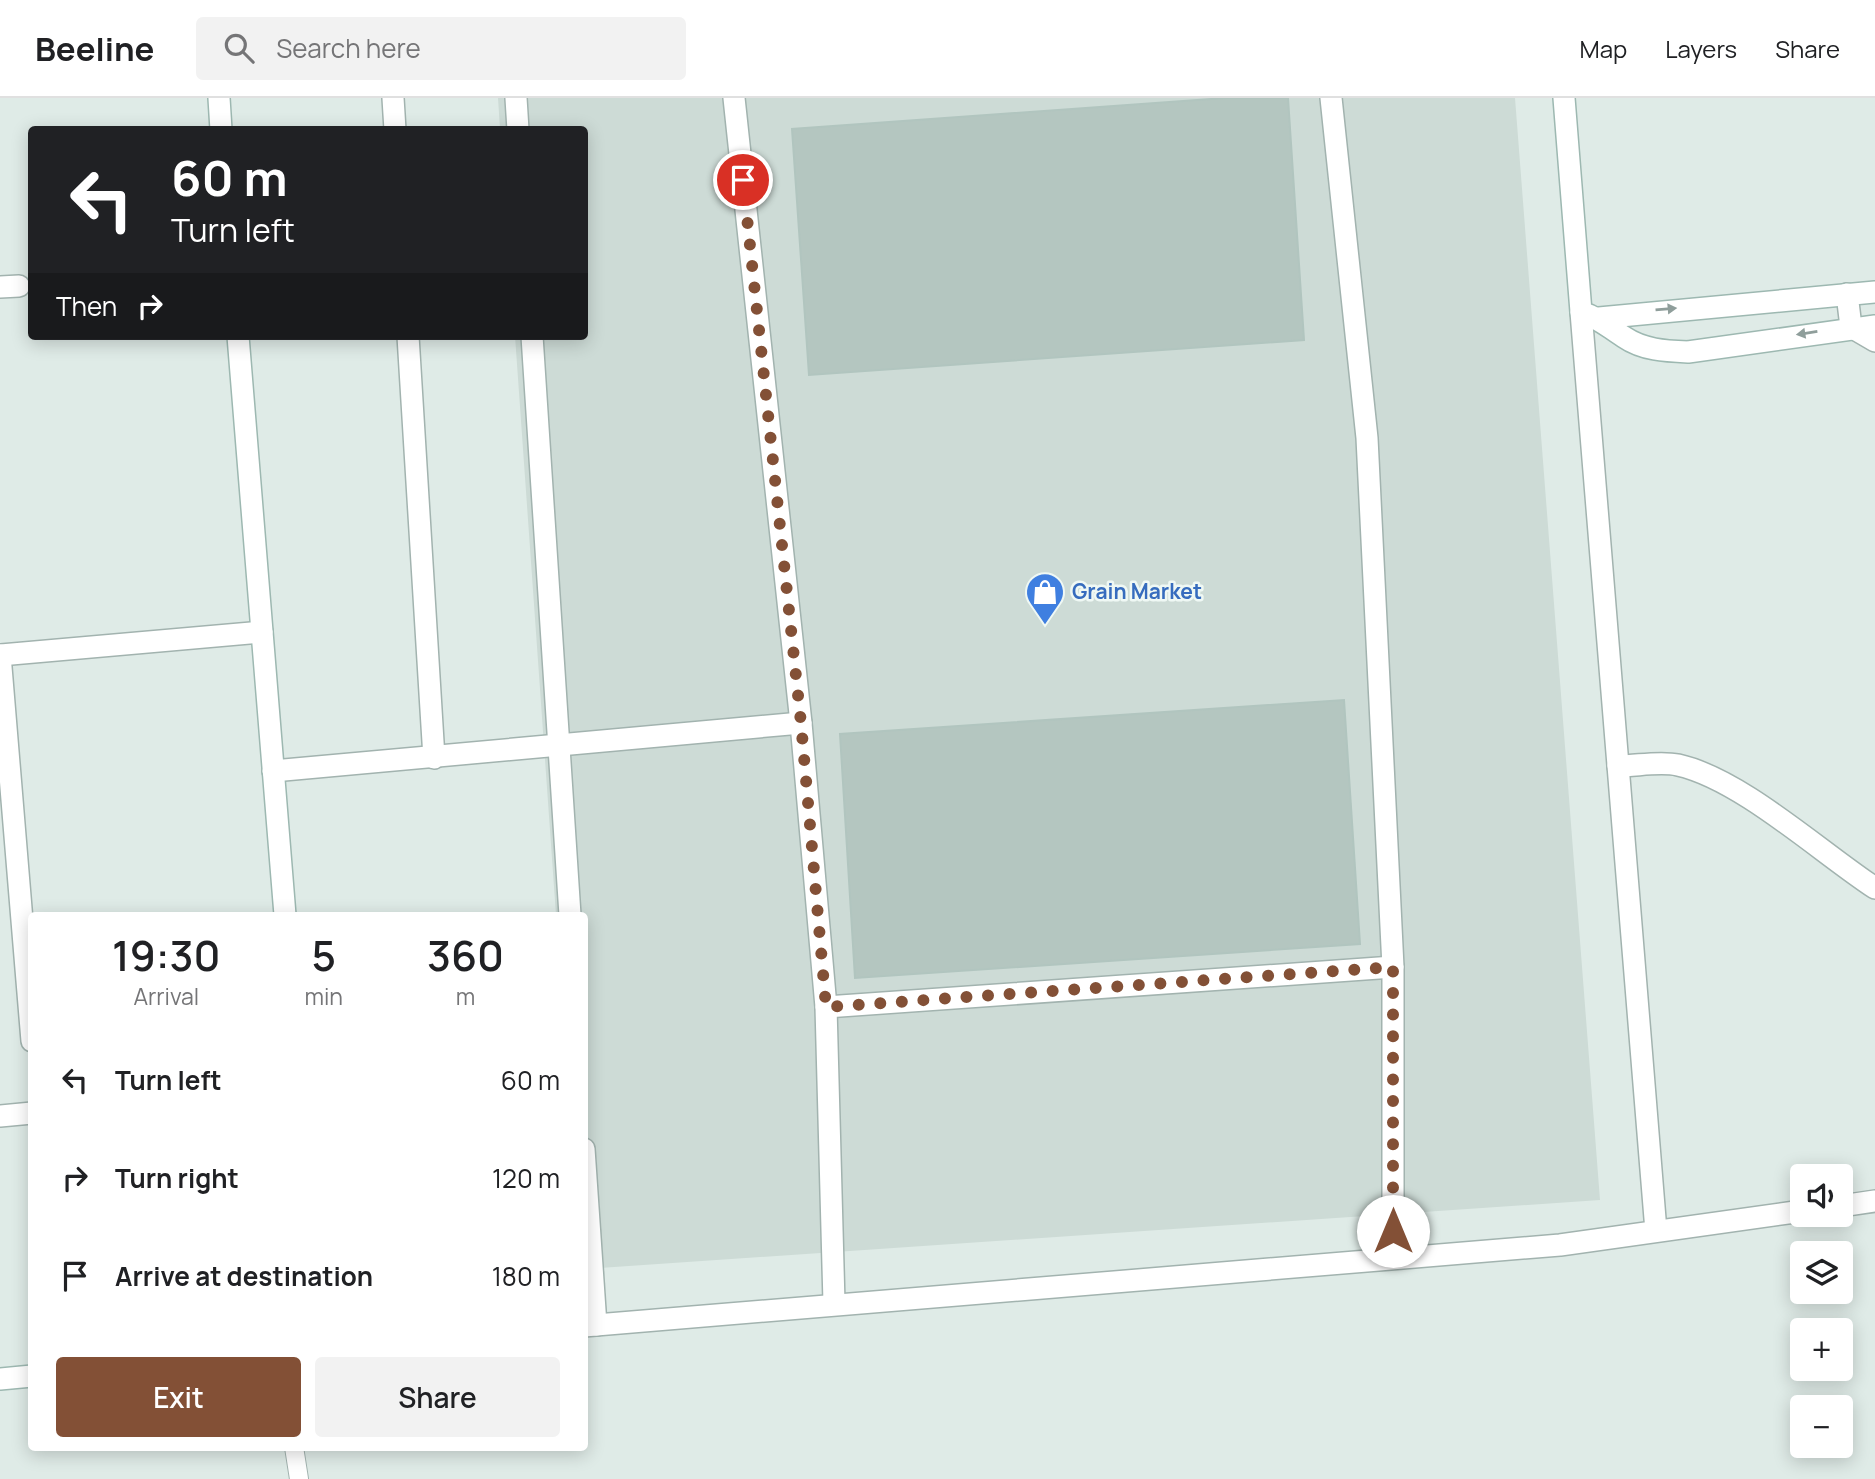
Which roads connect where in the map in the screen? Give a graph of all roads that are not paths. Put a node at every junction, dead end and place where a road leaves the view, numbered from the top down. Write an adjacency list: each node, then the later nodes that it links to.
1 (219, 98): 7 (street)
2 (393, 98): 8 (street)
3 (516, 98): 9 (street)
4 (734, 98): 21 (street)
5 (1331, 98): 30 (street)
6 (1564, 98): 12 (street)
7 (221, 126)
8 (395, 126)
9 (519, 126)
10 (1875, 292): 11 (street)
11 (1847, 294): 12 (street, one-way to 11); 14 (street)
12 (1590, 315): 14 (street, one-way to 12); 24 (street)
13 (1875, 326): 14 (street)
14 (1851, 327): 18 (street)
15 (238, 340): 19 (street)
16 (408, 340): 23 (street)
17 (532, 340): 22 (street)
18 (1875, 341)
19 (262, 632): 20 (street); 25 (street)
20 (0, 655): 26 (street)
21 (801, 723): 22 (street); 31 (street)
22 (559, 747): 23 (street); 29 (street)
23 (434, 758): 25 (street)
24 (1618, 766): 27 (street); 38 (street)
25 (273, 771): 28 (street)
26 (10, 883): 32 (street)
27 (1875, 888)
28 (285, 912)
29 (570, 912)
30 (1393, 967): 31 (street); 39 (street)
31 (826, 1007): 41 (street)
32 (28, 1012)
33 (28, 1112): 34 (street)
34 (0, 1116)
35 (1875, 1201): 36 (street)
36 (1853, 1204)
37 (1790, 1213): 38 (street)
38 (1656, 1231): 39 (street)
39 (1393, 1257): 41 (street)
40 (588, 1266): 42 (street)
41 (834, 1303): 42 (street)
42 (590, 1325)
43 (28, 1376): 44 (street)
44 (0, 1379)
45 (295, 1451): 46 (lane)
46 (299, 1479)

